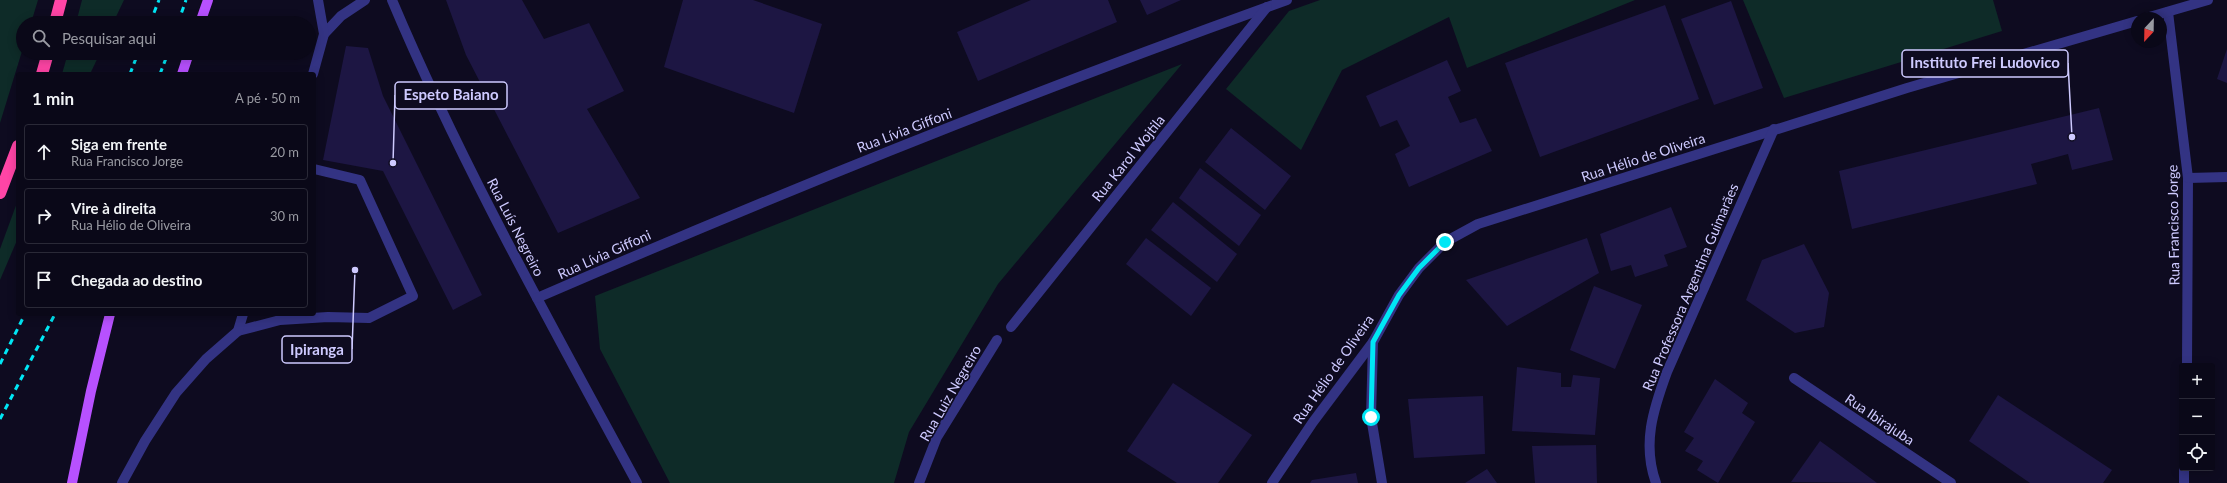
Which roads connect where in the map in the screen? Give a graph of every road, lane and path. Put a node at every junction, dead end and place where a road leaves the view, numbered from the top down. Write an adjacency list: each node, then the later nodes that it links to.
1 (61, 0): 10 (highway)
2 (318, 0): 13 (street)
3 (365, 0): 13 (street)
4 (392, 0): 25 (street, Rua Luís Negreiro)
5 (1286, 0): 8 (street, Rua Lívia Giffoni)
6 (2208, 0): 9 (street)
7 (208, 2): 11 (main road)
8 (1267, 7): 25 (street, Rua Lívia Giffoni); 28 (street, Rua Karol Wojtila)
9 (2168, 12): 23 (street, Rua Francisco Jorge)
10 (57, 16)
11 (203, 16)
12 (2131, 23): 19 (street, Rua Hélio de Oliveira)
13 (324, 34): 18 (street)
14 (46, 60): 16 (highway)
15 (187, 60): 17 (main road)
16 (43, 72)
17 (183, 72)
18 (314, 72)
19 (1774, 129): 31 (street, Rua Hélio de Oliveira); 41 (street, Rua Professora Argentina Guimarães)
20 (16, 151): 24 (highway)
21 (316, 169): 29 (street)
22 (2227, 177): 23 (street)
23 (2188, 178): 32 (street, Rua Francisco Jorge)
24 (0, 193)
25 (537, 298): 37 (street, Rua Luís Negreiro)
26 (110, 316): 35 (main road)
27 (242, 316): 29 (street)
28 (1011, 327)
29 (238, 331): 36 (street)
30 (997, 340): 38 (street, Rua Luiz Negreiro)
31 (1373, 342): 39 (street, Rua Hélio de Oliveira); 40 (street)
32 (2187, 363)
33 (1794, 378): 42 (street, Rua Ibirajuba)
34 (2184, 471): 43 (street)
35 (72, 483)
36 (122, 483)
37 (637, 483)
38 (919, 483)
39 (1272, 483)
40 (1382, 483)
41 (1656, 483)
42 (1951, 483)
43 (2184, 483)

